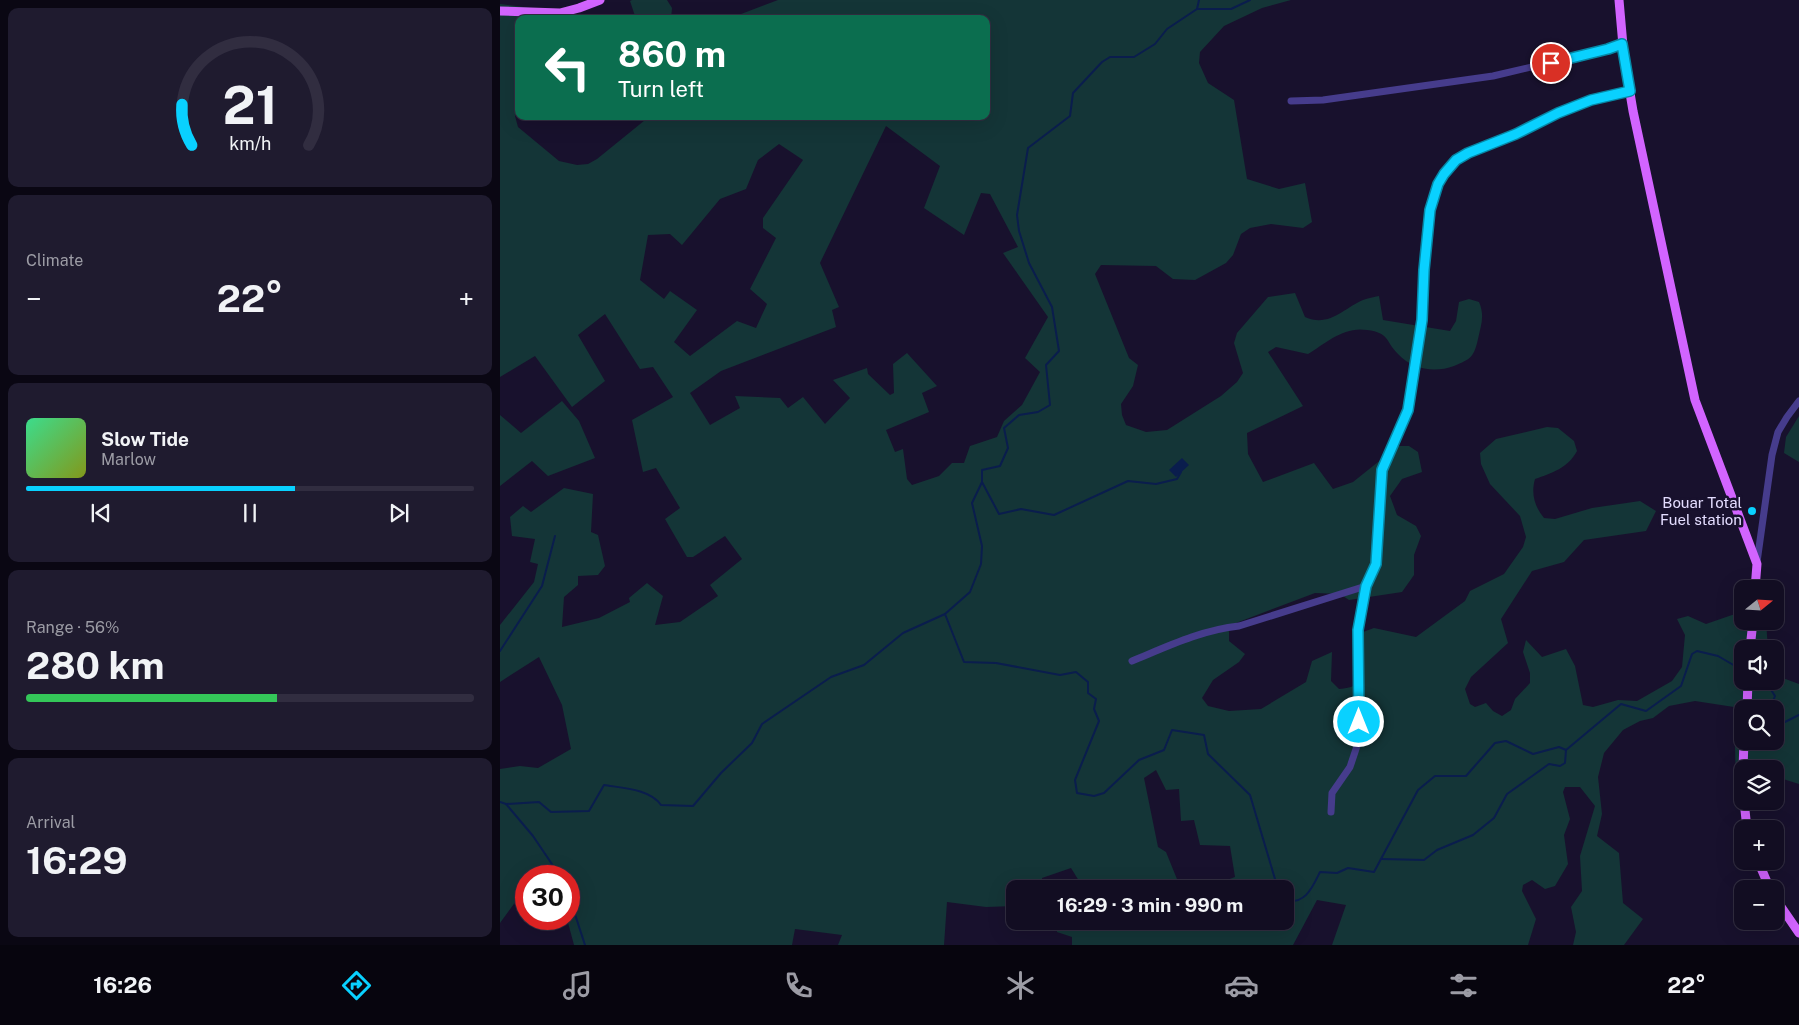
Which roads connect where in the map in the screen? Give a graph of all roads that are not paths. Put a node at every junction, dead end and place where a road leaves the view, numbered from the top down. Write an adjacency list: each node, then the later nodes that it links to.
1 (600, 0): 3 (main road)
2 (1620, 0): 4 (main road)
3 (500, 11)
4 (1622, 44): 5 (main road); 6 (street)
5 (1630, 91): 8 (main road); 10 (street)
6 (1291, 101)
7 (1799, 401): 8 (street)
8 (1757, 564): 9 (main road)
9 (1756, 580)
10 (1366, 586): 11 (street); 12 (street)
11 (1132, 661)
12 (1331, 812)
13 (1784, 911): 14 (main road)
14 (1799, 933)

